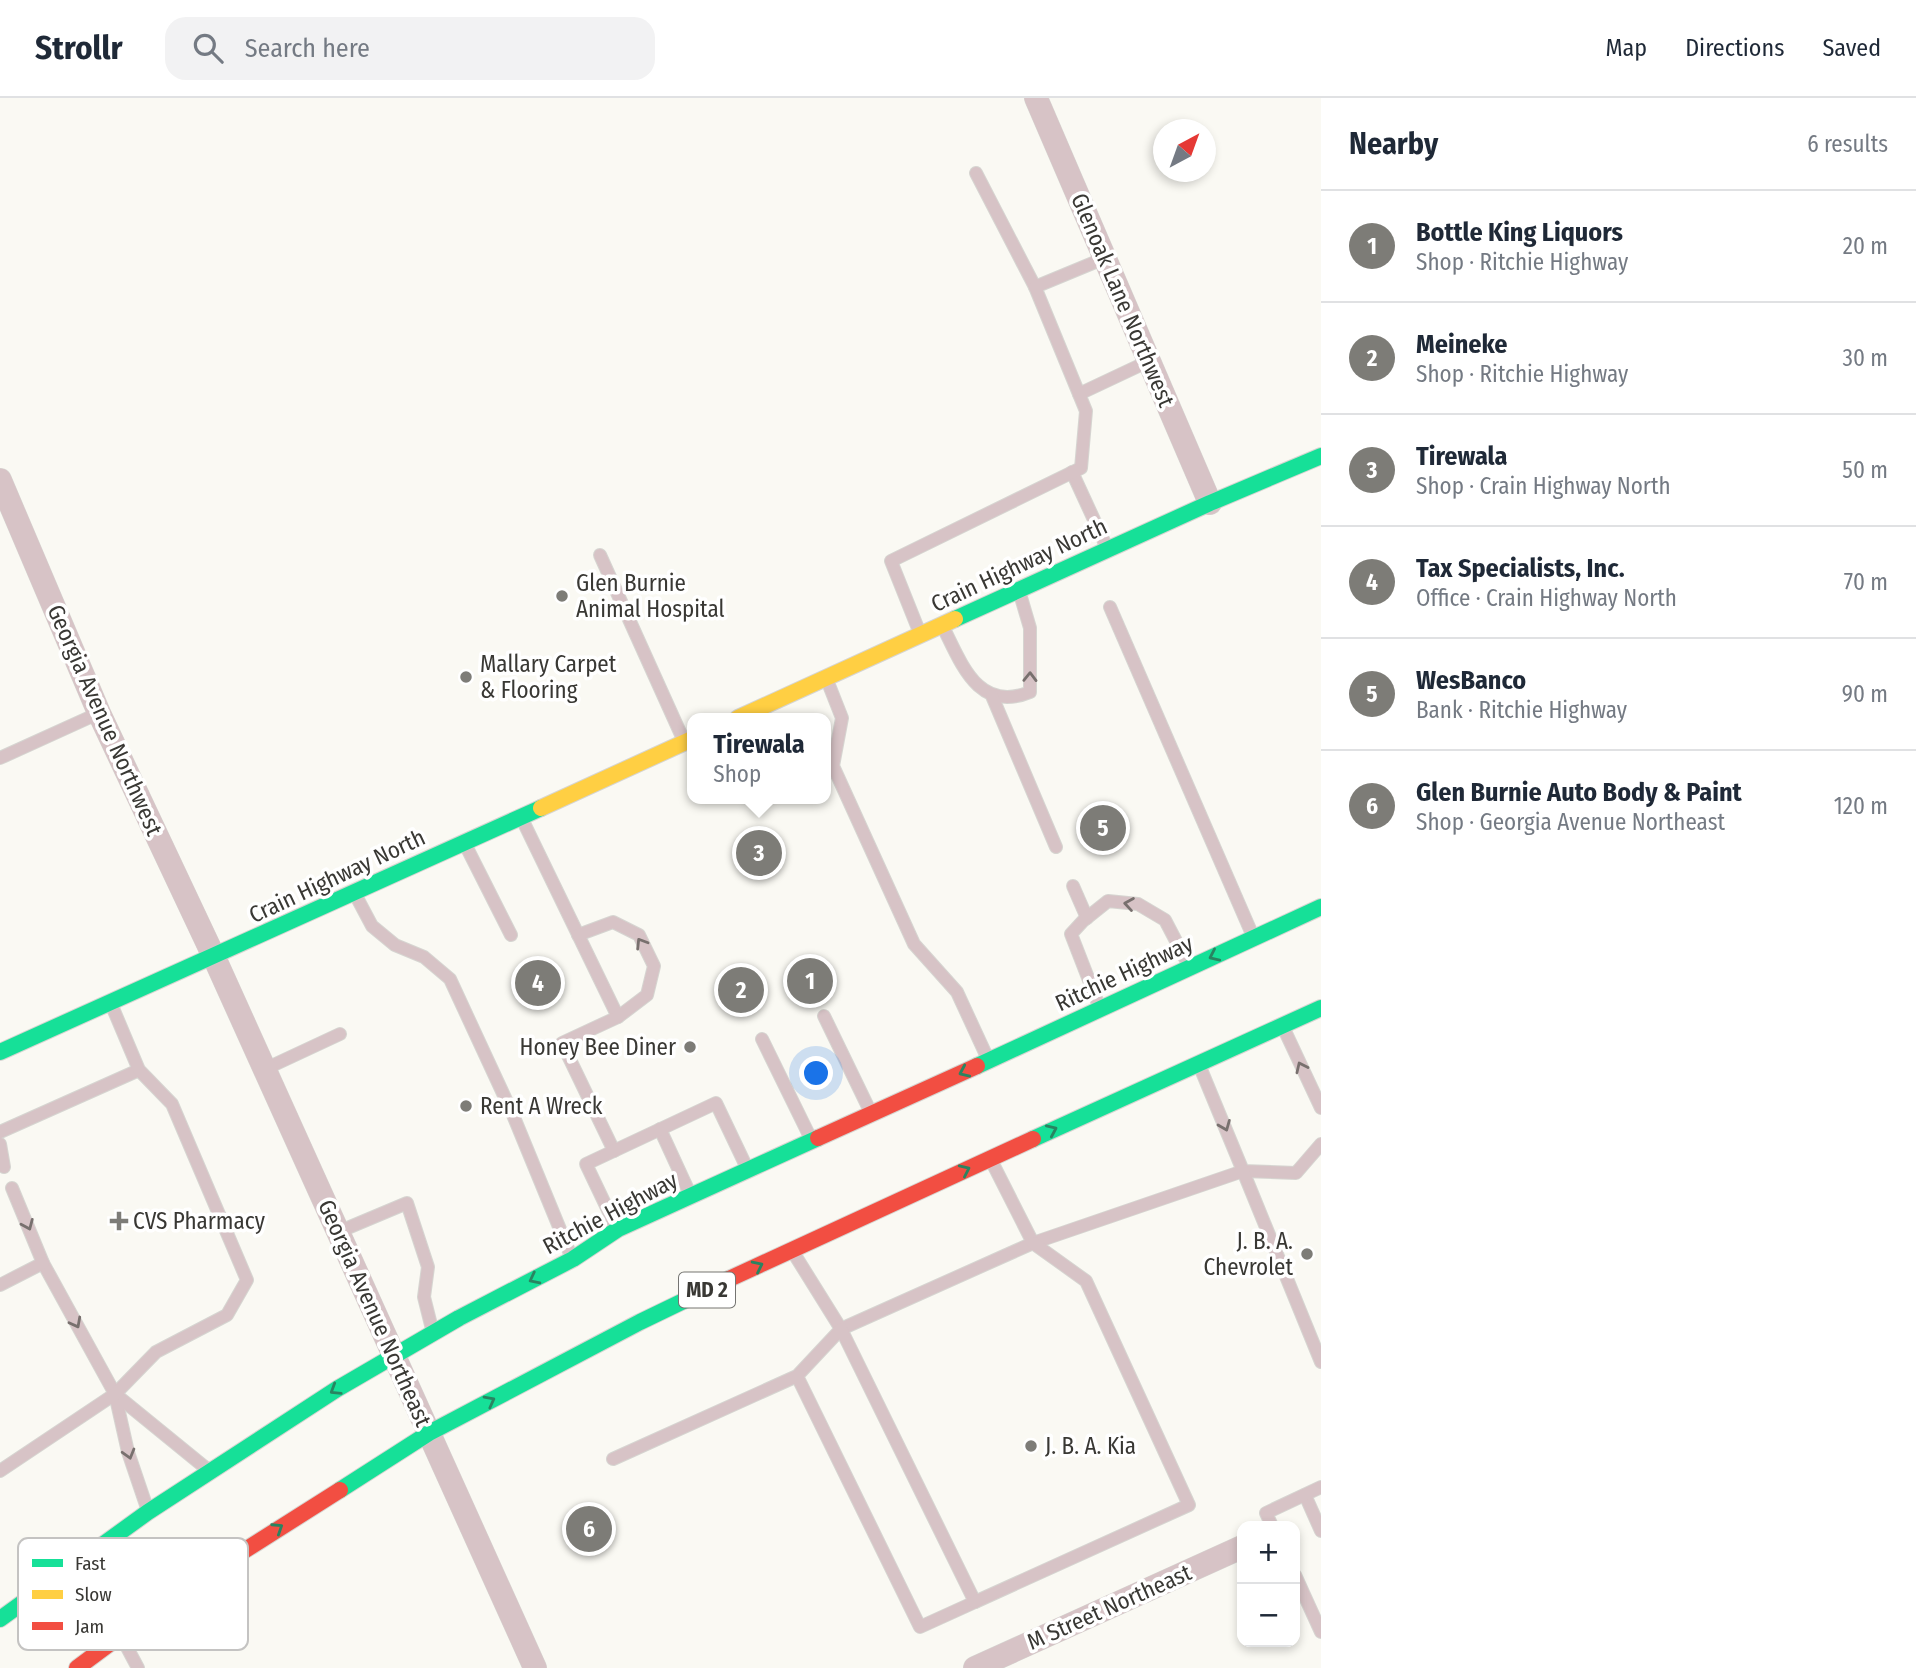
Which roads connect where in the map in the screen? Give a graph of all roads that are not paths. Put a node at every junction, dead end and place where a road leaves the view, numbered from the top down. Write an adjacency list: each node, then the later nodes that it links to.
1 (1036, 98): 3 (street, Glenoak Lane Northwest)
2 (976, 173): 4 (lane)
3 (1105, 258): 4 (lane); 5 (street, Glenoak Lane Northwest)
4 (1035, 287): 6 (lane)
5 (1149, 361): 6 (lane); 10 (street, Glenoak Lane Northwest)
6 (1079, 394): 8 (lane)
7 (1321, 456): 10 (main road, Crain Highway North)
8 (1072, 472): 11 (lane); 16 (lane)
9 (0, 480): 19 (street, Georgia Avenue Northwest)
10 (1210, 503): 11 (main road, Crain Highway North)
11 (1108, 550): 13 (main road, Crain Highway North)
12 (600, 555): 21 (lane)
13 (1019, 590): 15 (main road, Crain Highway North); 18 (lane, one-way to 13)
14 (1110, 607): 33 (lane)
15 (942, 625): 16 (main road, Crain Highway North); 18 (lane)
16 (920, 635): 17 (main road, Crain Highway North)
17 (827, 678): 20 (main road, Crain Highway North); 45 (lane)
18 (992, 696): 26 (lane)
19 (99, 713): 23 (lane); 34 (street, Georgia Avenue Northwest)
20 (749, 713)
21 (687, 737)
22 (687, 742): 24 (main road, Crain Highway North)
23 (0, 758)
24 (521, 817): 25 (main road, Crain Highway North); 31 (lane)
25 (464, 843): 28 (main road, Crain Highway North); 32 (lane)
26 (1056, 846)
27 (1073, 886): 30 (lane)
28 (355, 893): 34 (main road, Crain Highway North); 67 (lane)
29 (1321, 907): 33 (main road, Ritchie Highway)
30 (1087, 918): 35 (lane, one-way to 30); 38 (lane)
31 (578, 934): 40 (lane); 40 (lane, one-way to 31)
32 (511, 936)
33 (1253, 938): 35 (main road, Ritchie Highway, one-way to 35)
34 (214, 957): 36 (main road, Crain Highway North); 47 (street, Georgia Avenue Northeast)
35 (1190, 967): 38 (main road, Ritchie Highway)
36 (110, 1003): 44 (main road, Crain Highway North); 48 (lane)
37 (1321, 1008): 41 (main road, MD 2)
38 (1100, 1009): 45 (main road, Ritchie Highway)
39 (824, 1016): 50 (lane)
40 (618, 1017): 56 (lane)
41 (1282, 1026): 46 (main road, MD 2); 49 (lane, one-way to 41)
42 (340, 1034): 47 (lane)
43 (762, 1039): 53 (lane)
44 (0, 1052)
45 (989, 1061): 50 (main road, Ritchie Highway, one-way to 50)
46 (1199, 1063): 57 (main road, MD 2, one-way to 46); 60 (lane, one-way to 60)
47 (265, 1069): 64 (street, Georgia Avenue Northeast)
48 (139, 1070): 52 (lane); 76 (lane)
49 (1321, 1108)
50 (872, 1113): 53 (main road, Ritchie Highway)
51 (660, 1129): 56 (lane); 59 (lane); 62 (lane)
52 (0, 1132)
53 (811, 1141): 59 (main road, Ritchie Highway)
54 (0, 1144): 58 (lane)
55 (1321, 1144): 60 (lane)
56 (614, 1151): 63 (lane)
57 (990, 1158): 65 (lane); 66 (main road, MD 2, one-way to 57)
58 (4, 1167)
59 (747, 1170): 62 (main road, Ritchie Highway)
60 (1243, 1171): 65 (lane); 71 (lane)
61 (12, 1188): 68 (lane, one-way to 68)
62 (691, 1196): 63 (main road, Ritchie Highway)
63 (618, 1230): 67 (main road, Ritchie Highway)
64 (338, 1233): 72 (lane); 73 (street, Georgia Avenue Northeast)
65 (1033, 1243): 70 (lane); 90 (lane)
66 (791, 1250): 70 (lane); 77 (main road, MD 2, one-way to 66)
67 (573, 1259): 72 (main road, Ritchie Highway, one-way to 72)
68 (43, 1262): 69 (lane); 76 (lane, one-way to 76)
69 (0, 1285)
70 (841, 1329): 75 (lane); 90 (lane)
71 (1316, 1332): 74 (lane)
72 (433, 1333): 73 (main road, Ritchie Highway)
73 (394, 1356): 77 (street, Georgia Avenue Northeast); 80 (main road, Ritchie Highway, one-way to 80)
74 (1321, 1362)
75 (797, 1376): 78 (lane); 90 (lane)
76 (114, 1394): 79 (lane); 80 (lane); 83 (lane, one-way to 83)
77 (429, 1433): 87 (main road, MD 2, one-way to 77); 98 (street, Georgia Avenue Northeast)
78 (613, 1459)
79 (0, 1471)
80 (209, 1471): 83 (main road, Ritchie Highway)
81 (1321, 1487): 82 (lane)
82 (1305, 1495): 84 (lane); 85 (lane)
83 (148, 1512): 86 (main road, Ritchie Highway)
84 (1270, 1521)
85 (1321, 1531)
86 (112, 1538)
87 (248, 1548)
88 (1237, 1549): 99 (street, M Street Northeast)
89 (1299, 1584): 93 (lane)
90 (975, 1602)
91 (18, 1606): 92 (main road, Ritchie Highway)
92 (0, 1619)
93 (1321, 1632)
94 (99, 1650): 96 (main road, MD 2)
95 (128, 1650): 97 (lane)
96 (76, 1668)
97 (138, 1668)
98 (535, 1668)
99 (975, 1668)

